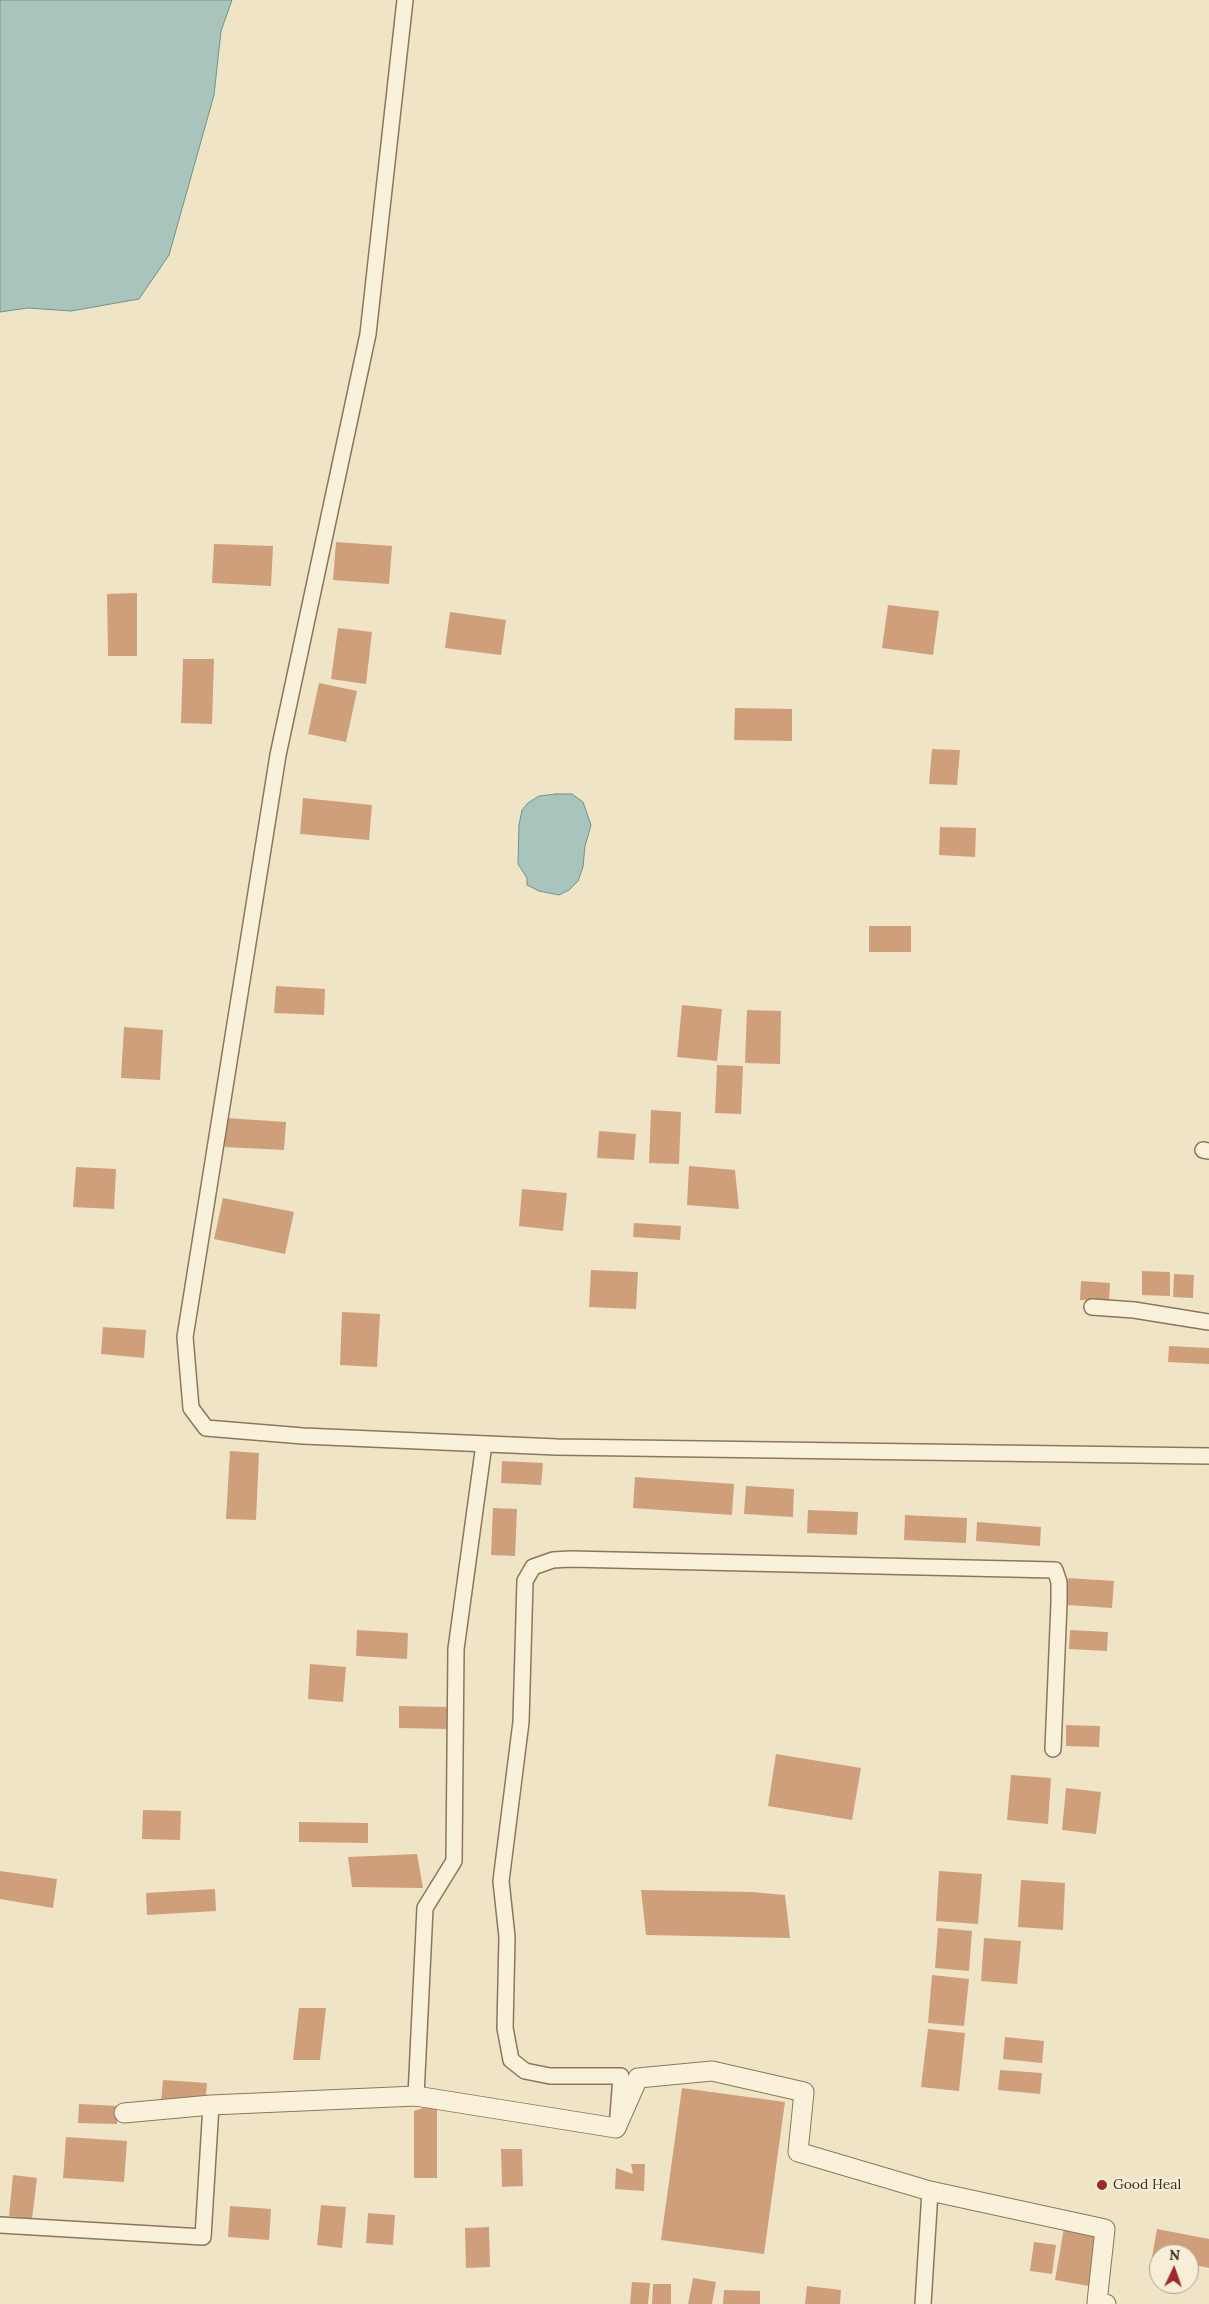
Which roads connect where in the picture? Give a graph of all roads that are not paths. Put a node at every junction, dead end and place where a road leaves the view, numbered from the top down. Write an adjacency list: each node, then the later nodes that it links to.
1 (405, 0): 4 (street)
2 (1092, 1307): 3 (street)
3 (1209, 1322)
4 (484, 1444): 5 (street); 7 (street)
5 (1209, 1456)
6 (1053, 1749): 10 (street)
7 (416, 2096): 8 (street); 10 (street)
8 (211, 2105): 9 (street); 12 (street)
9 (124, 2113)
10 (616, 2128): 11 (street)
11 (930, 2191): 13 (street); 14 (street)
12 (0, 2225)
13 (923, 2304)
14 (1106, 2304)

